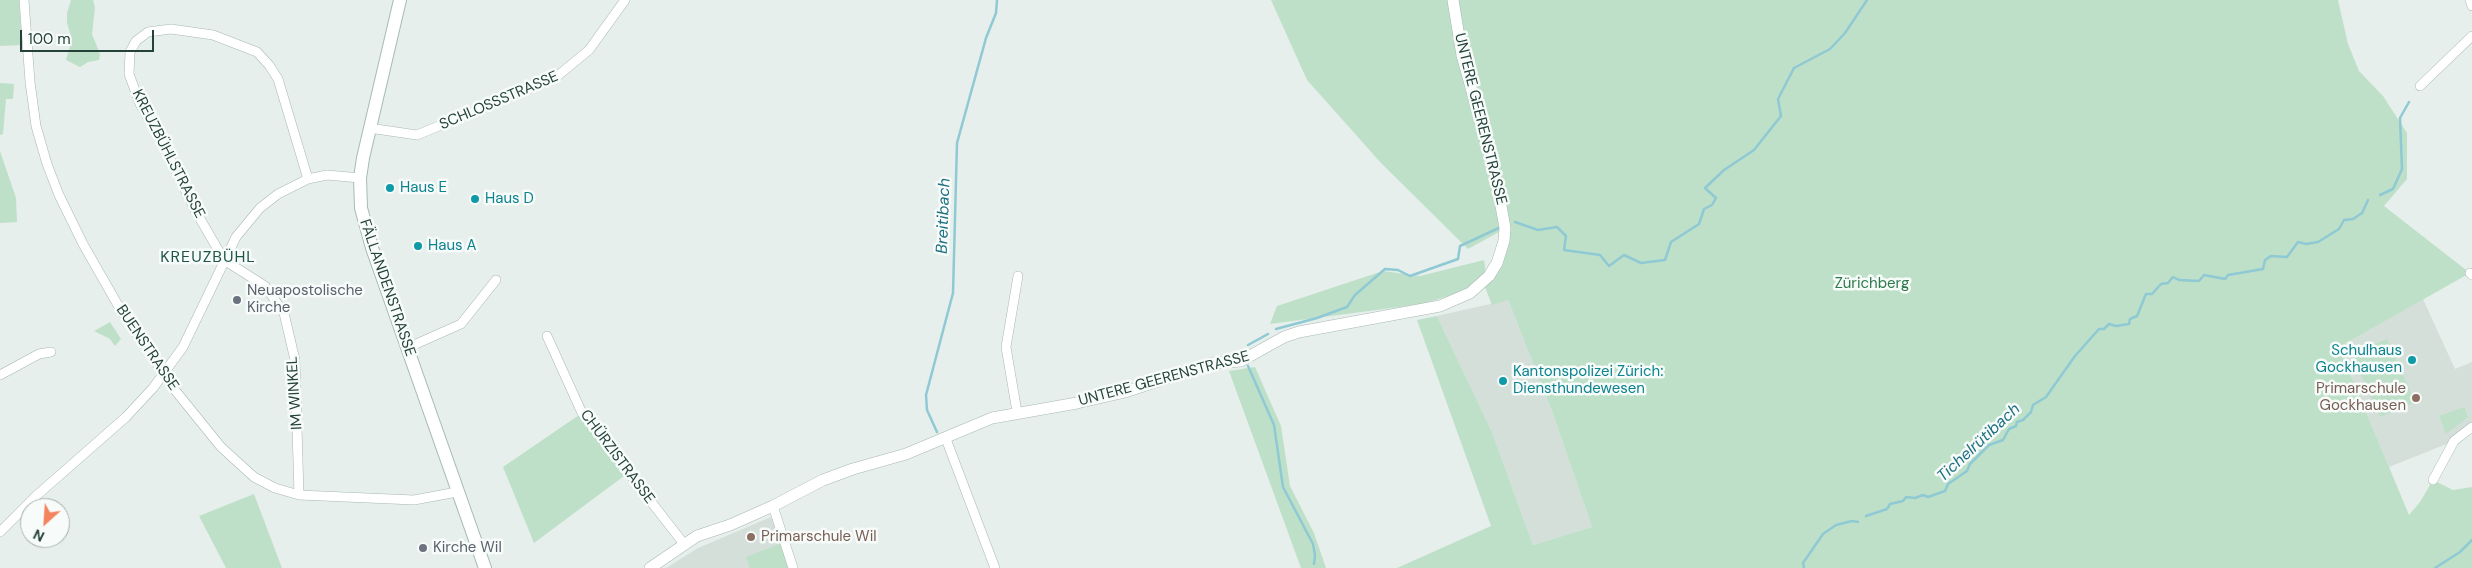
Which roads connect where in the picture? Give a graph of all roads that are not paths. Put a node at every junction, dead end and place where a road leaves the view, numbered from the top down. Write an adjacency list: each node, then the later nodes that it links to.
1 (24, 0): 18 (street, BUENSTRASSE)
2 (400, 0): 9 (main road, FÄLLANDENSTRASSE)
3 (625, 0): 9 (street, SCHLOSSSTRASSE)
4 (1453, 0): 20 (street, UNTERE GEERENSTRASSE)
5 (2470, 0): 6 (street)
6 (2472, 6)
7 (2472, 36): 8 (street)
8 (2420, 86)
9 (370, 128): 10 (main road, FÄLLANDENSTRASSE)
10 (360, 178): 11 (street); 16 (main road, FÄLLANDENSTRASSE)
11 (308, 179): 12 (street); 12 (street, KREUZBÜHLSTRASSE)
12 (224, 260): 18 (street); 25 (street, IM WINKEL)
13 (1018, 276): 20 (street)
14 (496, 280): 16 (street)
15 (547, 336): 28 (street, CHÜRZISTRASSE)
16 (407, 348): 24 (main road, FÄLLANDENSTRASSE)
17 (51, 352): 19 (street)
18 (164, 374): 25 (street, BUENSTRASSE); 27 (street)
19 (0, 375)
20 (1017, 412): 22 (street, UNTERE GEERENSTRASSE)
21 (2472, 427): 23 (street)
22 (946, 439): 26 (street, UNTERE GEERENSTRASSE); 32 (street)
23 (2432, 480)
24 (457, 492): 25 (street, BUENSTRASSE); 29 (main road, FÄLLANDENSTRASSE)
25 (299, 495)
26 (773, 506): 28 (street, UNTERE GEERENSTRASSE); 31 (street)
27 (0, 532)
28 (684, 544): 30 (street, UNTERE GEERENSTRASSE)
29 (485, 568)
30 (650, 568)
31 (794, 568)
32 (995, 568)

